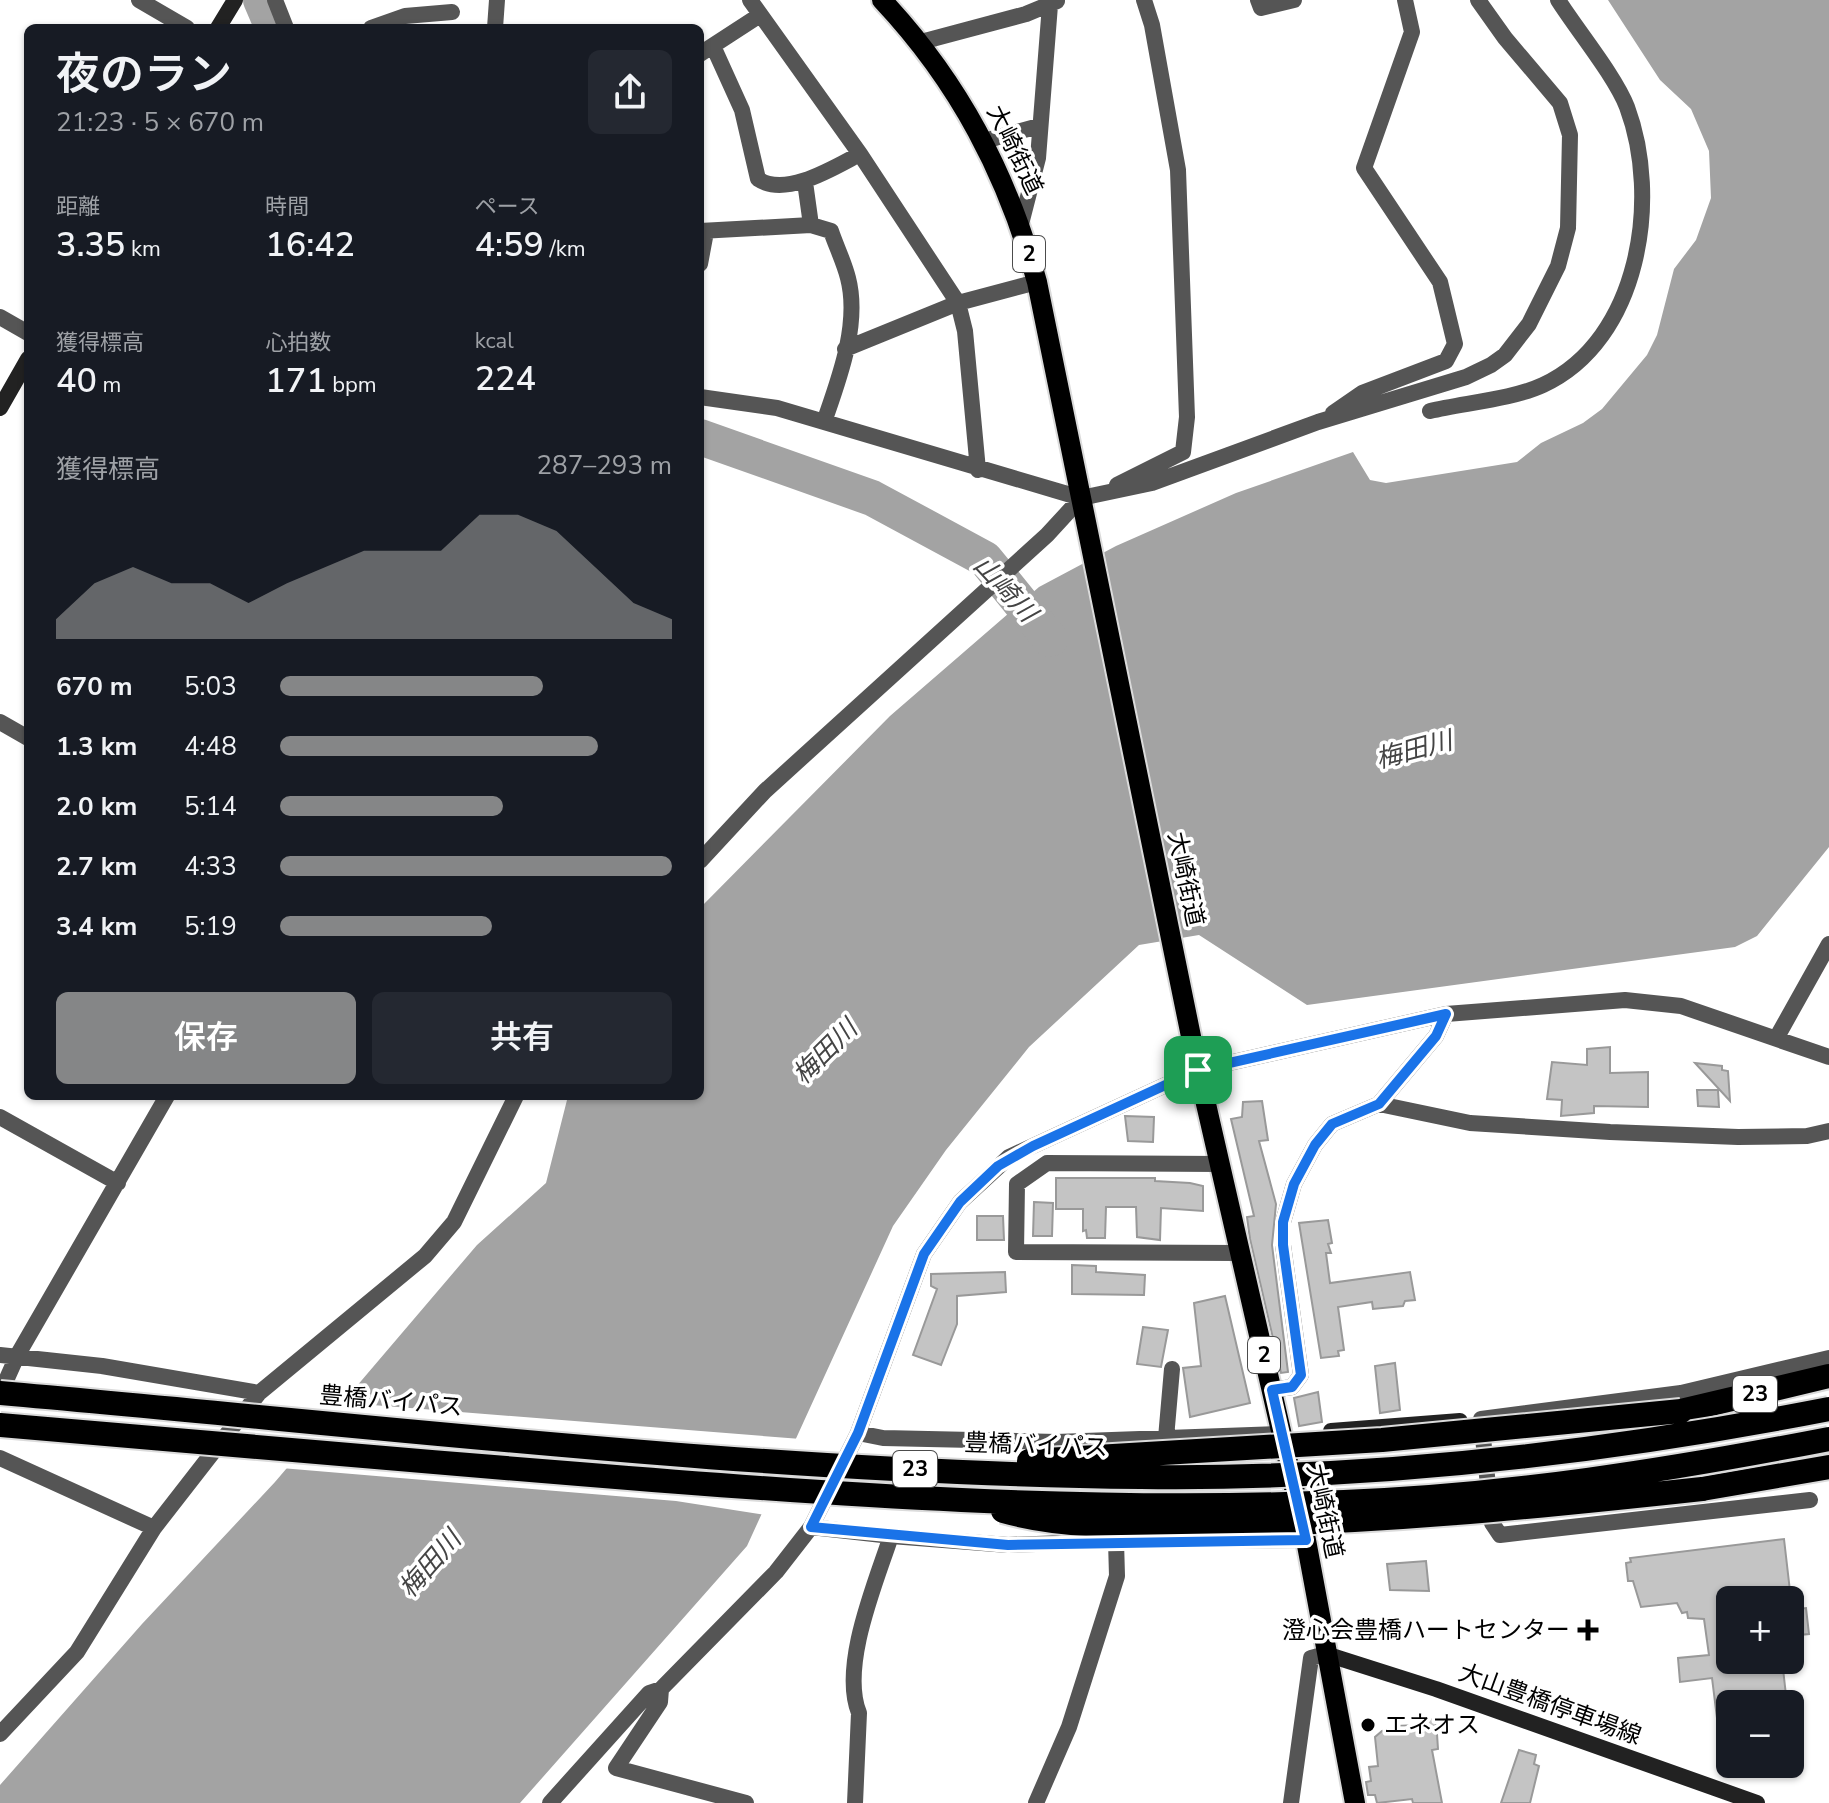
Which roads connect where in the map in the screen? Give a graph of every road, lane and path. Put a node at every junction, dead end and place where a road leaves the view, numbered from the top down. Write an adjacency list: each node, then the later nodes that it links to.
1 (139, 0): 16 (street)
2 (235, 0): 17 (main road)
3 (275, 0): 18 (street)
4 (497, 0): 20 (street)
5 (750, 0): 15 (street)
6 (882, 0): 21 (main road, 大崎街道 / 2)
7 (1144, 0): 42 (street)
8 (1258, 0): 9 (street)
9 (1294, 0)
10 (1405, 0): 40 (street)
11 (1478, 0): 40 (street)
12 (1558, 0): 38 (street)
13 (1055, 2): 21 (street); 23 (street)
14 (452, 12): 19 (street)
15 (760, 15): 22 (street); 25 (street)
16 (180, 24)
17 (220, 24)
18 (284, 24)
19 (382, 24)
20 (495, 24)
21 (921, 42): 24 (main road, 大崎街道 / 2)
22 (707, 50): 26 (street)
23 (1039, 126): 24 (street); 27 (street)
24 (984, 141): 27 (main road, 大崎街道 / 2)
25 (860, 154): 26 (street); 31 (street)
26 (805, 182): 28 (street)
27 (1021, 224): 30 (main road, 大崎街道 / 2)
28 (811, 225): 29 (street); 34 (street)
29 (704, 232)
30 (1037, 282): 31 (street); 42 (main road, 大崎街道 / 2)
31 (958, 303): 34 (street); 41 (street)
32 (0, 317): 33 (street)
33 (24, 331)
34 (845, 349): 39 (street)
35 (24, 366): 37 (main road)
36 (704, 398): 39 (street)
37 (0, 408)
38 (1430, 411)
39 (824, 422): 41 (street)
40 (1318, 422): 42 (street)
41 (978, 470): 42 (street)
42 (1088, 497): 45 (street); 50 (main road, 大崎街道 / 2)
43 (0, 722): 44 (street)
44 (24, 736)
45 (704, 857)
46 (1829, 944): 48 (street)
47 (1446, 1014): 48 (street); 50 (street); 53 (street)
48 (1777, 1037): 49 (street)
49 (1829, 1057)
50 (1197, 1063): 56 (main road, 大崎街道 / 2); 69 (street)
51 (165, 1100): 57 (street)
52 (514, 1100): 64 (street)
53 (1379, 1104): 55 (street); 63 (street)
54 (0, 1117): 57 (street)
55 (1829, 1131)
56 (1220, 1164): 58 (main road, 大崎街道 / 2); 58 (street)
57 (118, 1183): 59 (street)
58 (1240, 1253): 63 (main road, 大崎街道 / 2)
59 (8, 1356): 64 (street); 65 (street)
60 (1829, 1358): 67 (street)
61 (1172, 1369): 71 (street)
62 (1829, 1376): 75 (highway, 23, bridge)
63 (1272, 1390): 70 (main road, 大崎街道 / 2)
64 (259, 1393): 79 (street)
65 (0, 1394): 75 (highway, 豊橋バイパス / 23, bridge)
66 (1829, 1409): 75 (highway, 豊橋バイパス / 23, bridge)
67 (1481, 1419): 70 (main road); 76 (street)
68 (0, 1425): 77 (highway, 23, bridge)
69 (858, 1433): 71 (street); 78 (street)
70 (1282, 1434): 71 (street); 81 (main road, 大崎街道 / 2)
71 (1166, 1438)
72 (1829, 1439): 77 (highway, 23, bridge)
73 (0, 1458): 79 (street)
74 (1829, 1467): 77 (highway, 23, bridge)
75 (948, 1470)
76 (1810, 1500)
77 (970, 1501)
78 (811, 1527): 80 (street); 84 (street)
79 (154, 1528): 85 (street)
80 (891, 1536): 82 (street); 88 (street)
81 (1306, 1540): 82 (street); 83 (main road, 大崎街道 / 2)
82 (1116, 1541): 89 (street)
83 (1326, 1654): 90 (street); 91 (main road, 大崎街道 / 2); 92 (main road, 大山豊橋停車場線)
84 (661, 1689): 86 (street); 87 (street)
85 (0, 1734)
86 (550, 1803)
87 (746, 1803)
88 (855, 1803)
89 (1036, 1803)
90 (1291, 1803)
91 (1355, 1803)
92 (1757, 1803)

